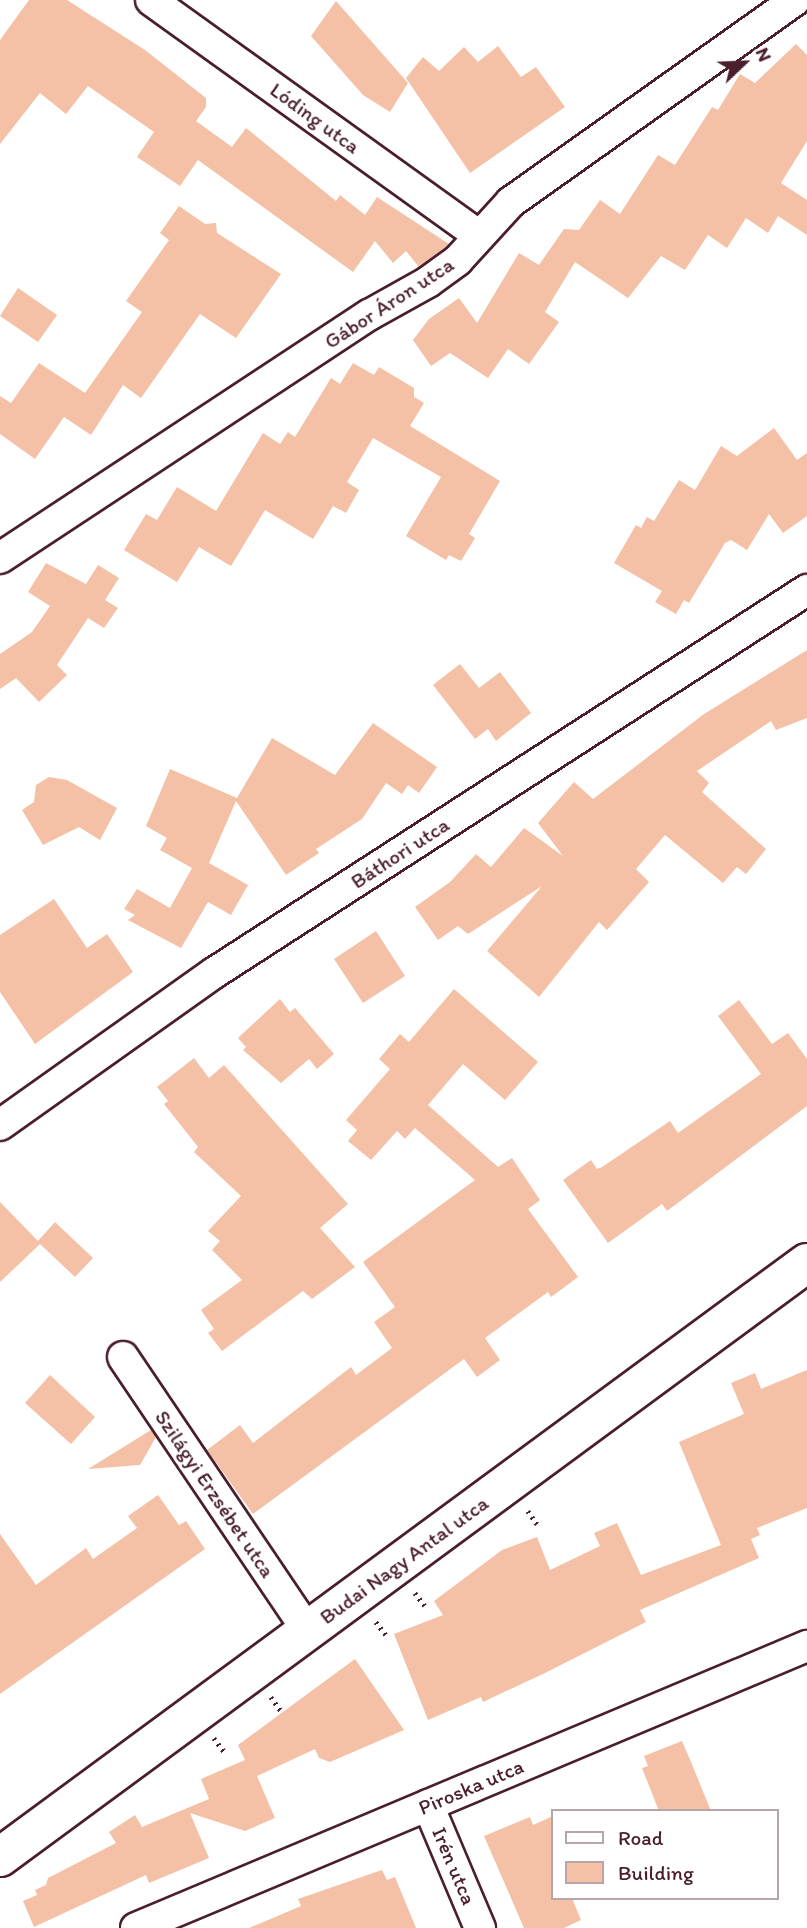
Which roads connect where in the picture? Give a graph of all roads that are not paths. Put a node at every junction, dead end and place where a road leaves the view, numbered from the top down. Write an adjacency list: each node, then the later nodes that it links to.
1 (152, 0): 3 (street, Lóding utca)
2 (795, 0): 3 (street, Gábor Áron utca)
3 (478, 235): 4 (street, Gábor Áron utca)
4 (0, 558)
5 (807, 590): 6 (street, Báthori utca)
6 (0, 1125)
7 (807, 1263): 9 (street, Budai Nagy Antal utca)
8 (123, 1357): 9 (street, Szilágyi Erzsébet utca)
9 (308, 1631): 12 (street, Budai Nagy Antal utca)
10 (807, 1646): 11 (street, Piroska utca)
11 (428, 1805): 13 (street, Piroska utca); 14 (street, Irén utca)
12 (0, 1857)
13 (136, 1928)
14 (480, 1928)

